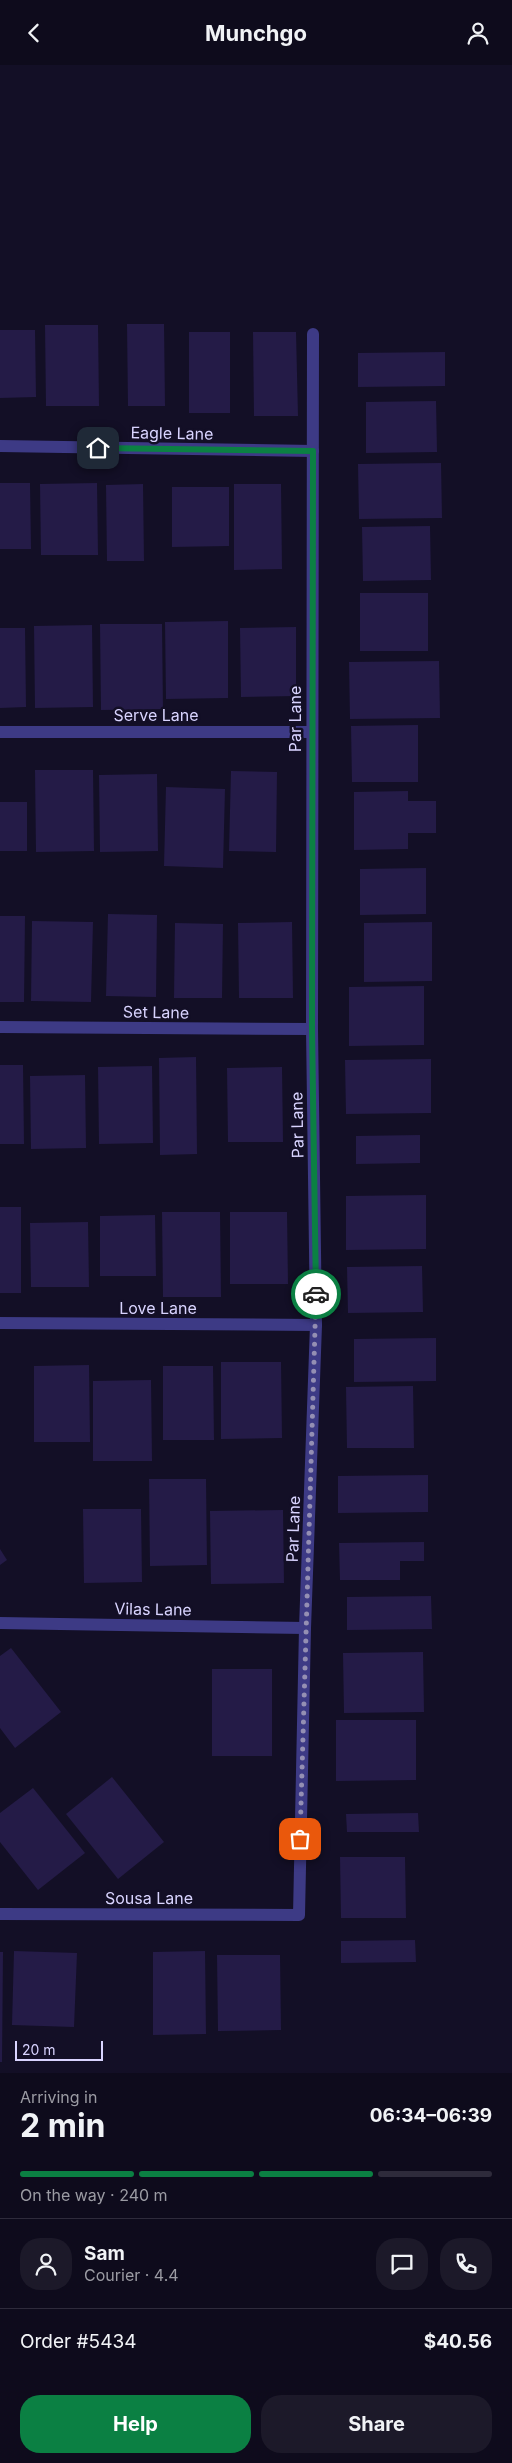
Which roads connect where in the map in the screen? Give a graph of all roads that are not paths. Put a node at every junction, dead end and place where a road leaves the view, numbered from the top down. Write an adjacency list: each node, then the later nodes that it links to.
1 (313, 334): 3 (street, Par Lane)
2 (0, 446): 3 (street, Eagle Lane)
3 (313, 451): 5 (street, Par Lane)
4 (0, 731): 5 (street, Serve Lane)
5 (311, 731): 7 (street, Par Lane)
6 (0, 1027): 7 (street, Set Lane)
7 (312, 1029): 9 (street, Par Lane)
8 (0, 1323): 9 (street, Love Lane)
9 (316, 1325): 11 (street, Par Lane)
10 (0, 1623): 11 (street, Vilas Lane)
11 (306, 1628): 13 (street, Par Lane)
12 (0, 1914): 13 (street, Sousa Lane)
13 (299, 1915)

